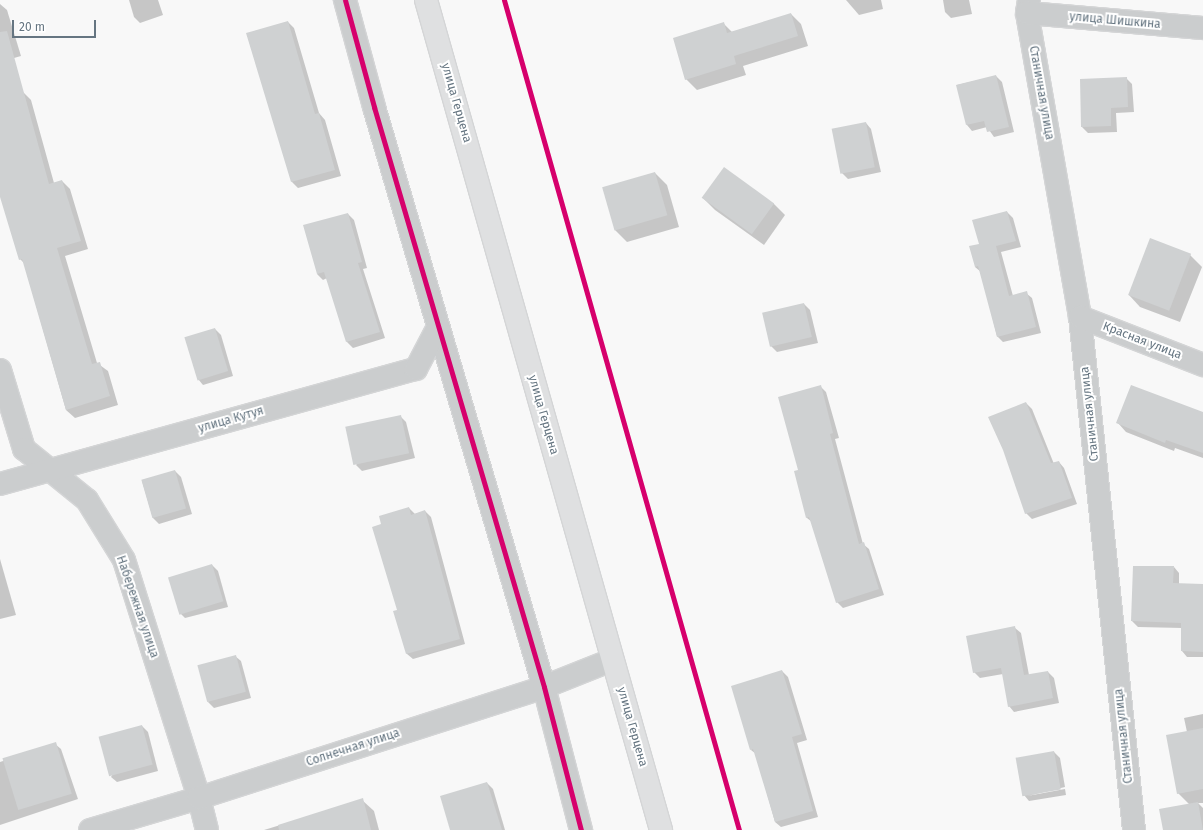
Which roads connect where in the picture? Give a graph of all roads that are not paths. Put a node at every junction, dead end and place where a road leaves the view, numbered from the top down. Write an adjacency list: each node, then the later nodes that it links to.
1 (345, 0): 6 (street)
2 (426, 0): 11 (main road, улица Герцена)
3 (1028, 7): 4 (street, улица Шишкина); 5 (street, Станичная улица)
4 (1203, 28)
5 (1080, 317): 7 (street, Красная улица); 18 (street, Станичная улица)
6 (438, 327): 9 (street, улица Кутуя); 12 (street)
7 (1203, 365)
8 (0, 370): 9 (street, Набережная улица)
9 (48, 471): 10 (street, улица Кутуя); 13 (street, Набережная улица)
10 (0, 484)
11 (612, 660): 12 (street, Солнечная улица); 17 (main road, улица Герцена)
12 (544, 687): 13 (street, Солнечная улица); 16 (street)
13 (199, 798): 14 (street, Солнечная улица); 15 (street, Набережная улица)
14 (90, 830)
15 (207, 830)
16 (581, 830)
17 (661, 830)
18 (1134, 830)

